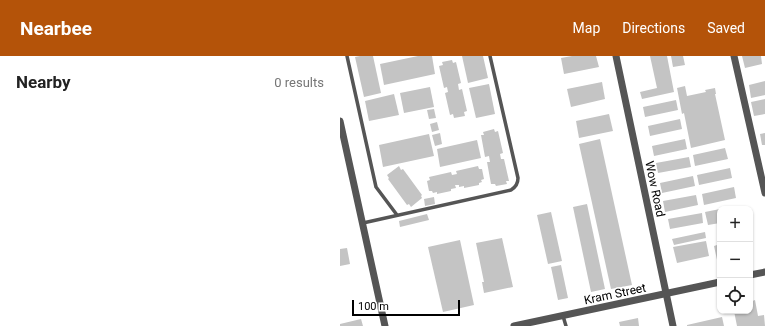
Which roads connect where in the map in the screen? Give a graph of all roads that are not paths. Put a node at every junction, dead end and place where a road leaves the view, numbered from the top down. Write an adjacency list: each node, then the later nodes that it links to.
1 (347, 56): 7 (lane)
2 (490, 56): 7 (lane)
3 (616, 56): 12 (street, Wow Road)
4 (734, 56): 6 (street)
5 (340, 121): 8 (street)
6 (765, 193)
7 (397, 215): 8 (lane)
8 (362, 223): 14 (street)
9 (765, 272): 10 (street)
10 (753, 274)
11 (717, 283): 12 (street, Kram Street)
12 (666, 294): 13 (street, Kram Street); 17 (street, Wow Road)
13 (563, 316): 15 (street, Kram Street); 16 (lane)
14 (385, 326)
15 (514, 326)
16 (566, 326)
17 (673, 326)

